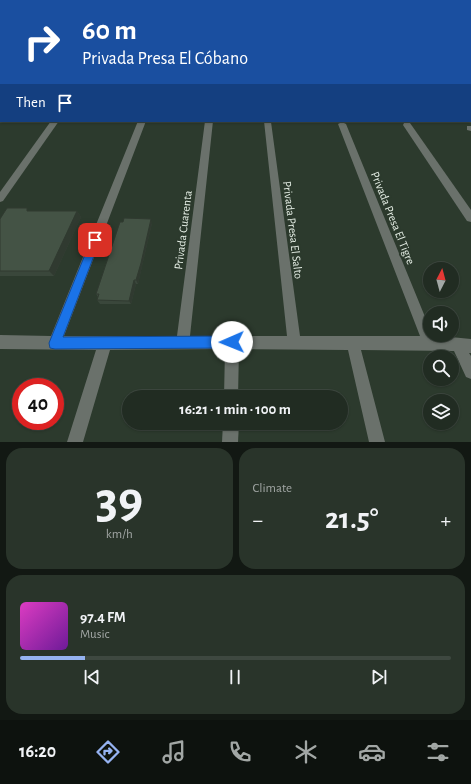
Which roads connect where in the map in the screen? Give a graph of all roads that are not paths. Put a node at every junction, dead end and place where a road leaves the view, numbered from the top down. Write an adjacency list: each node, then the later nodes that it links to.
1 (245, 0): 2 (street)
2 (271, 0): 3 (street)
3 (308, 0)
4 (53, 122): 10 (street)
5 (142, 122): 16 (street)
6 (209, 122): 14 (street, Privada Cuarenta)
7 (267, 122): 12 (street, Privada Presa El Salto)
8 (342, 124): 19 (street, Privada Presa El Tigre)
9 (407, 124): 11 (street)
10 (0, 198)
11 (471, 218)
12 (294, 341): 15 (street); 18 (street)
13 (0, 342): 16 (street)
14 (183, 342): 15 (street); 17 (street)
15 (232, 342): 22 (street)
16 (55, 343): 17 (street)
17 (105, 343): 24 (street)
18 (353, 343): 19 (street); 26 (street)
19 (429, 343): 20 (street)
20 (465, 345): 21 (street)
21 (471, 372)
22 (231, 390)
23 (231, 430): 25 (street)
24 (75, 442)
25 (230, 442)
26 (377, 442)

